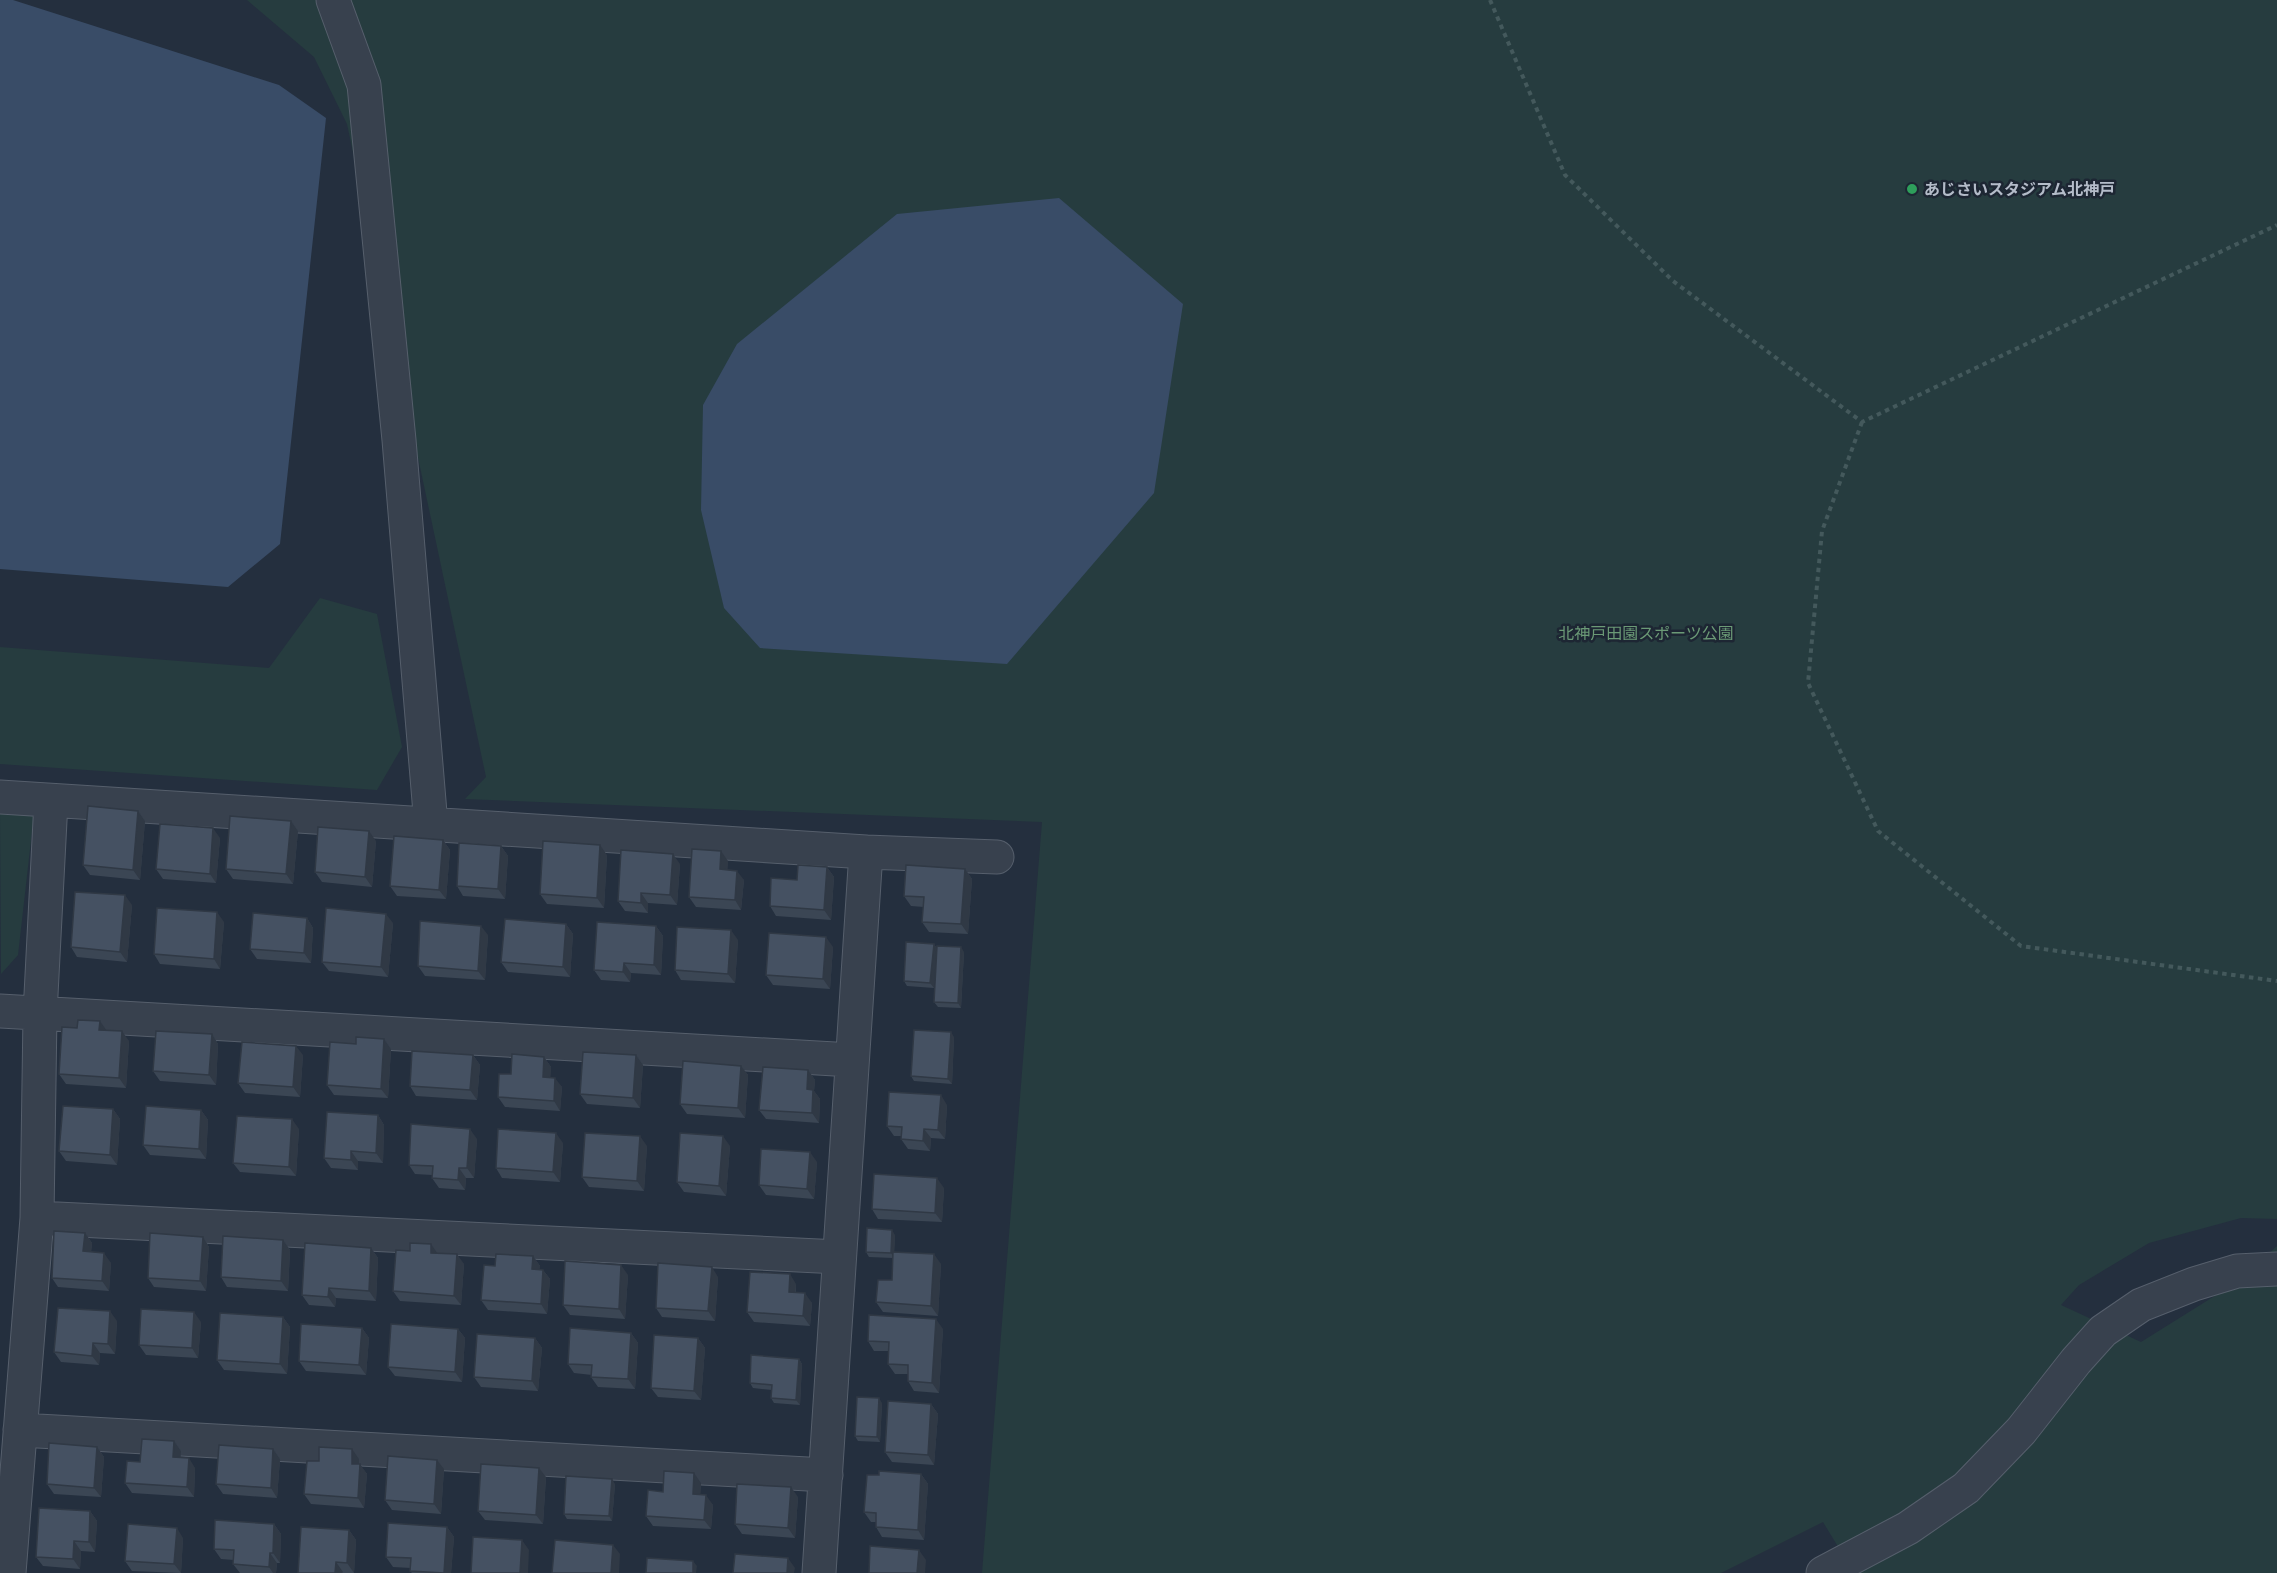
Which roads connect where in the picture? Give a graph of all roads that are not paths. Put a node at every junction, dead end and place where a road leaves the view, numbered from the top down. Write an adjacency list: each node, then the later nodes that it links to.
1 (333, 0): 4 (street)
2 (0, 797): 3 (street)
3 (51, 801): 4 (street); 8 (street)
4 (431, 825): 5 (street)
5 (866, 852): 6 (street); 9 (street)
6 (997, 857)
7 (0, 1011): 8 (street)
8 (40, 1014): 9 (street); 10 (street)
9 (852, 1060): 11 (street)
10 (38, 1218): 11 (street); 13 (street)
11 (839, 1257): 14 (street)
12 (2277, 1269): 17 (street)
13 (20, 1430): 14 (street); 15 (street)
14 (826, 1475): 16 (street)
15 (9, 1573)
16 (819, 1573)
17 (1823, 1573)

